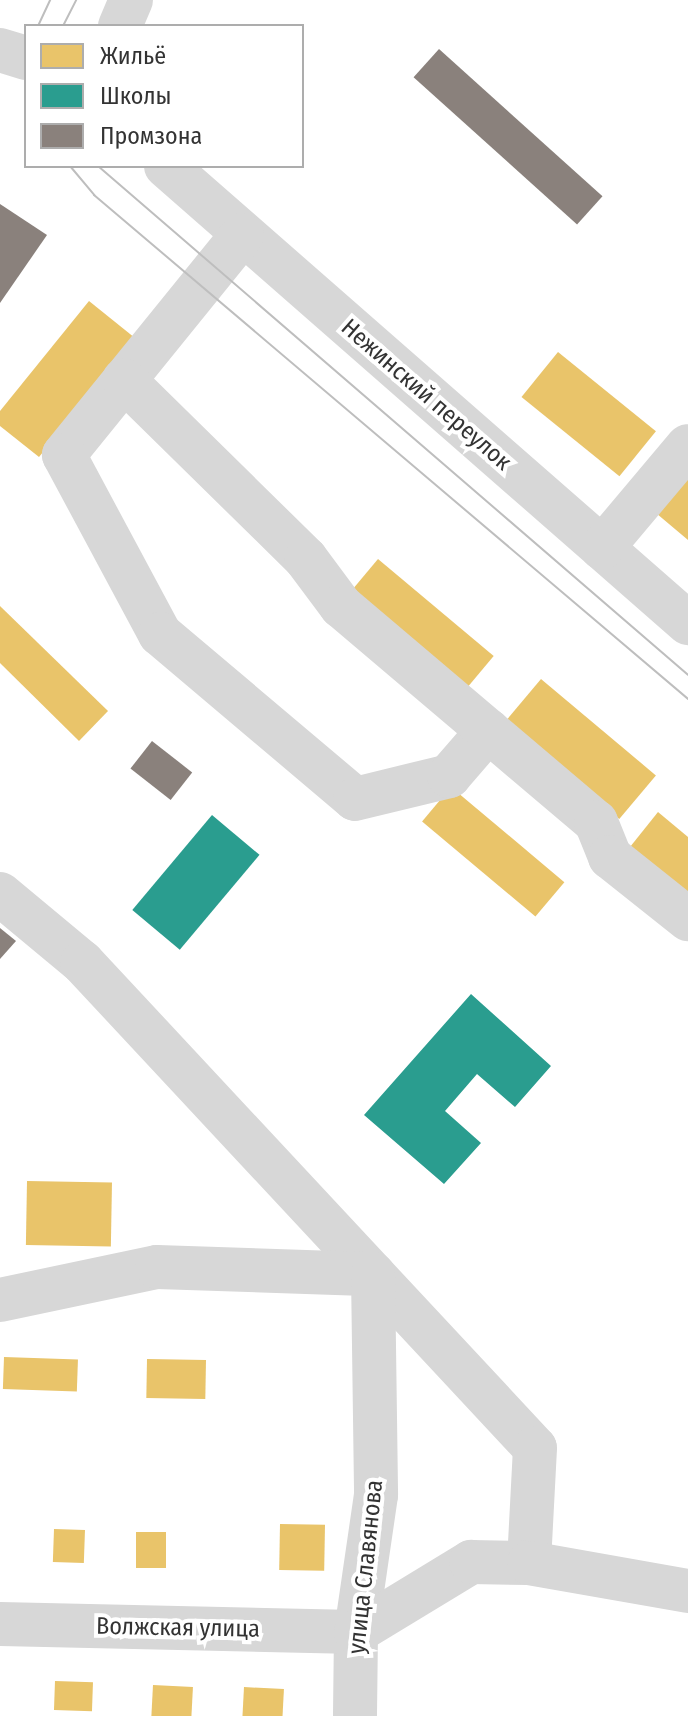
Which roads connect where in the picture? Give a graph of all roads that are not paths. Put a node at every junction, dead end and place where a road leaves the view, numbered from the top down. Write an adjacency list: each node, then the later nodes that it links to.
1 (131, 0): 2 (street)
2 (121, 24)
3 (0, 50): 4 (street)
4 (24, 57)
5 (168, 168): 6 (street, Нежинский переулок)
6 (242, 235): 7 (street); 9 (street, Нежинский переулок)
7 (124, 380): 11 (street); 11 (street)
8 (688, 446): 9 (street)
9 (602, 548): 10 (street, Нежинский переулок)
10 (688, 623)
11 (488, 731): 13 (street)
12 (0, 894): 14 (street)
13 (688, 919)
14 (373, 1274): 15 (street); 16 (street); 19 (street, улица Славянова)
15 (0, 1300)
16 (529, 1563): 17 (street); 19 (street)
17 (688, 1591)
18 (0, 1624): 19 (street, Волжская улица)
19 (356, 1632): 20 (street, улица Славянова)
20 (355, 1716)

